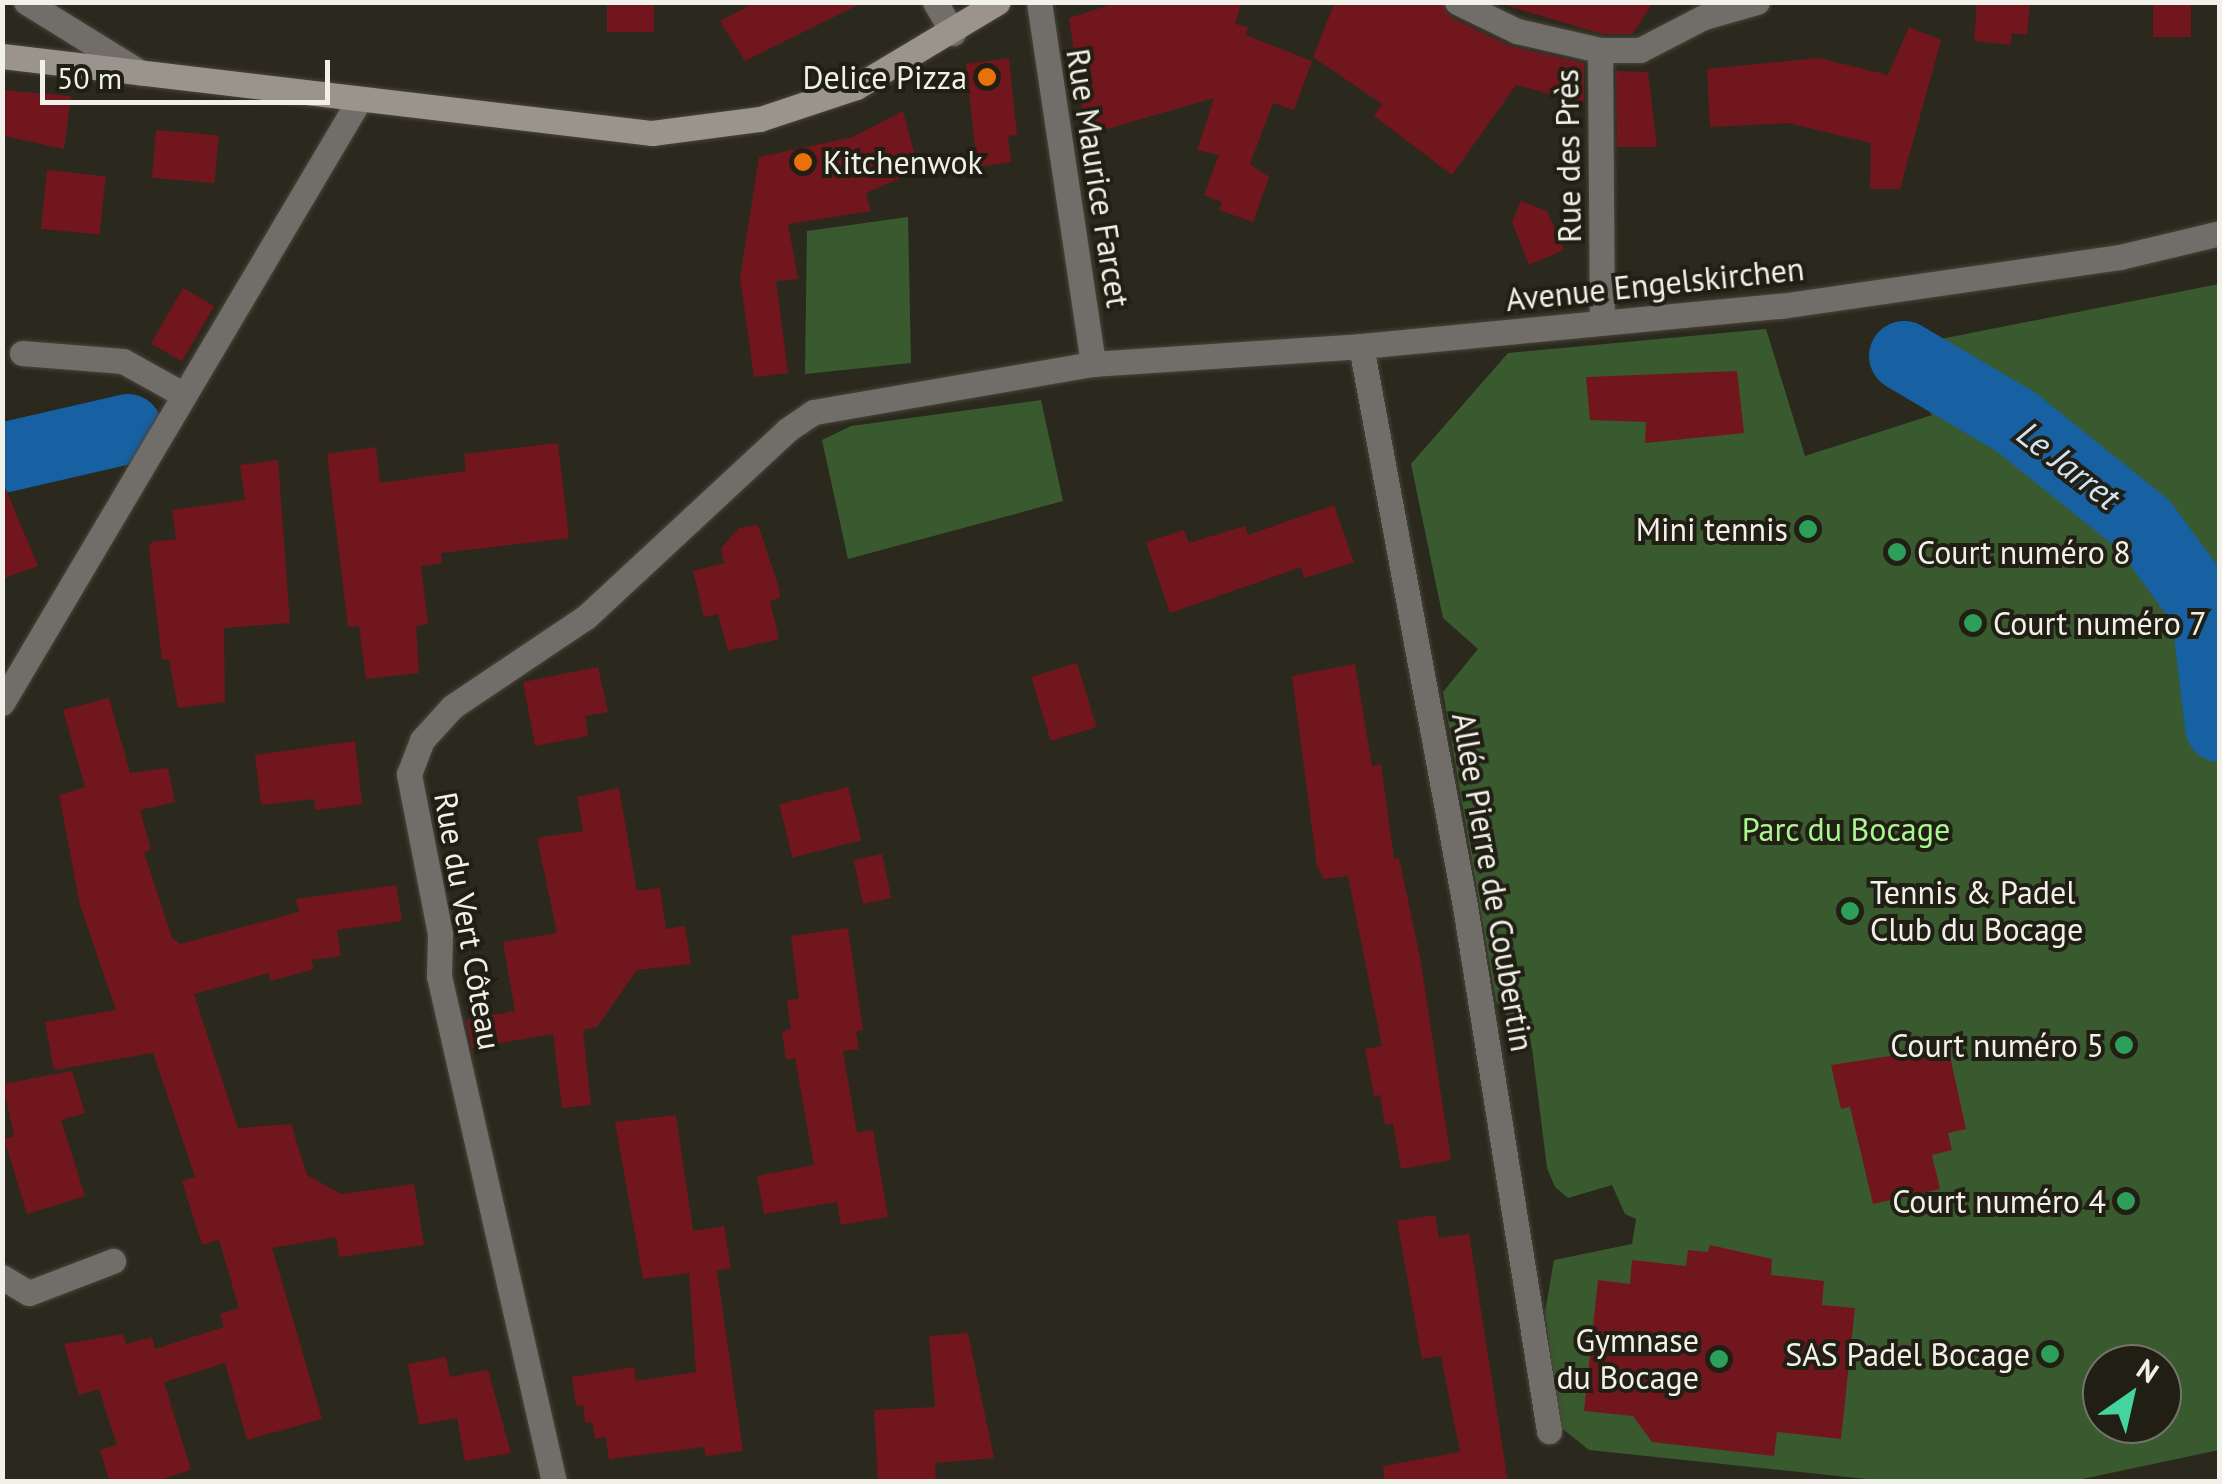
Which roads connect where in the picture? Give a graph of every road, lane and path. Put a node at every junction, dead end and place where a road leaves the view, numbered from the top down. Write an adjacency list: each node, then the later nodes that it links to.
1 (26, 2): 10 (street)
2 (935, 2): 7 (street)
3 (998, 2): 7 (main road)
4 (1039, 2): 16 (street, Rue Maurice Farcet)
5 (1458, 2): 8 (street)
6 (1757, 2): 8 (street)
7 (953, 32): 11 (main road)
8 (1600, 50): 13 (street, Rue des Près)
9 (2, 56): 10 (main road)
10 (142, 74): 11 (main road)
11 (358, 102): 17 (street)
12 (2220, 233): 13 (street, Avenue Engelskirchen)
13 (1602, 321): 14 (street, Avenue Engelskirchen)
14 (1362, 346): 16 (street, Avenue Engelskirchen); 21 (street, Allée Pierre de Coubertin)
15 (22, 352): 17 (street)
16 (1093, 364): 22 (street, Rue du Vert Côteau)
17 (184, 395): 18 (street)
18 (2, 703)
19 (113, 1261): 20 (street)
20 (2, 1278)
21 (1549, 1431)
22 (554, 1482)

